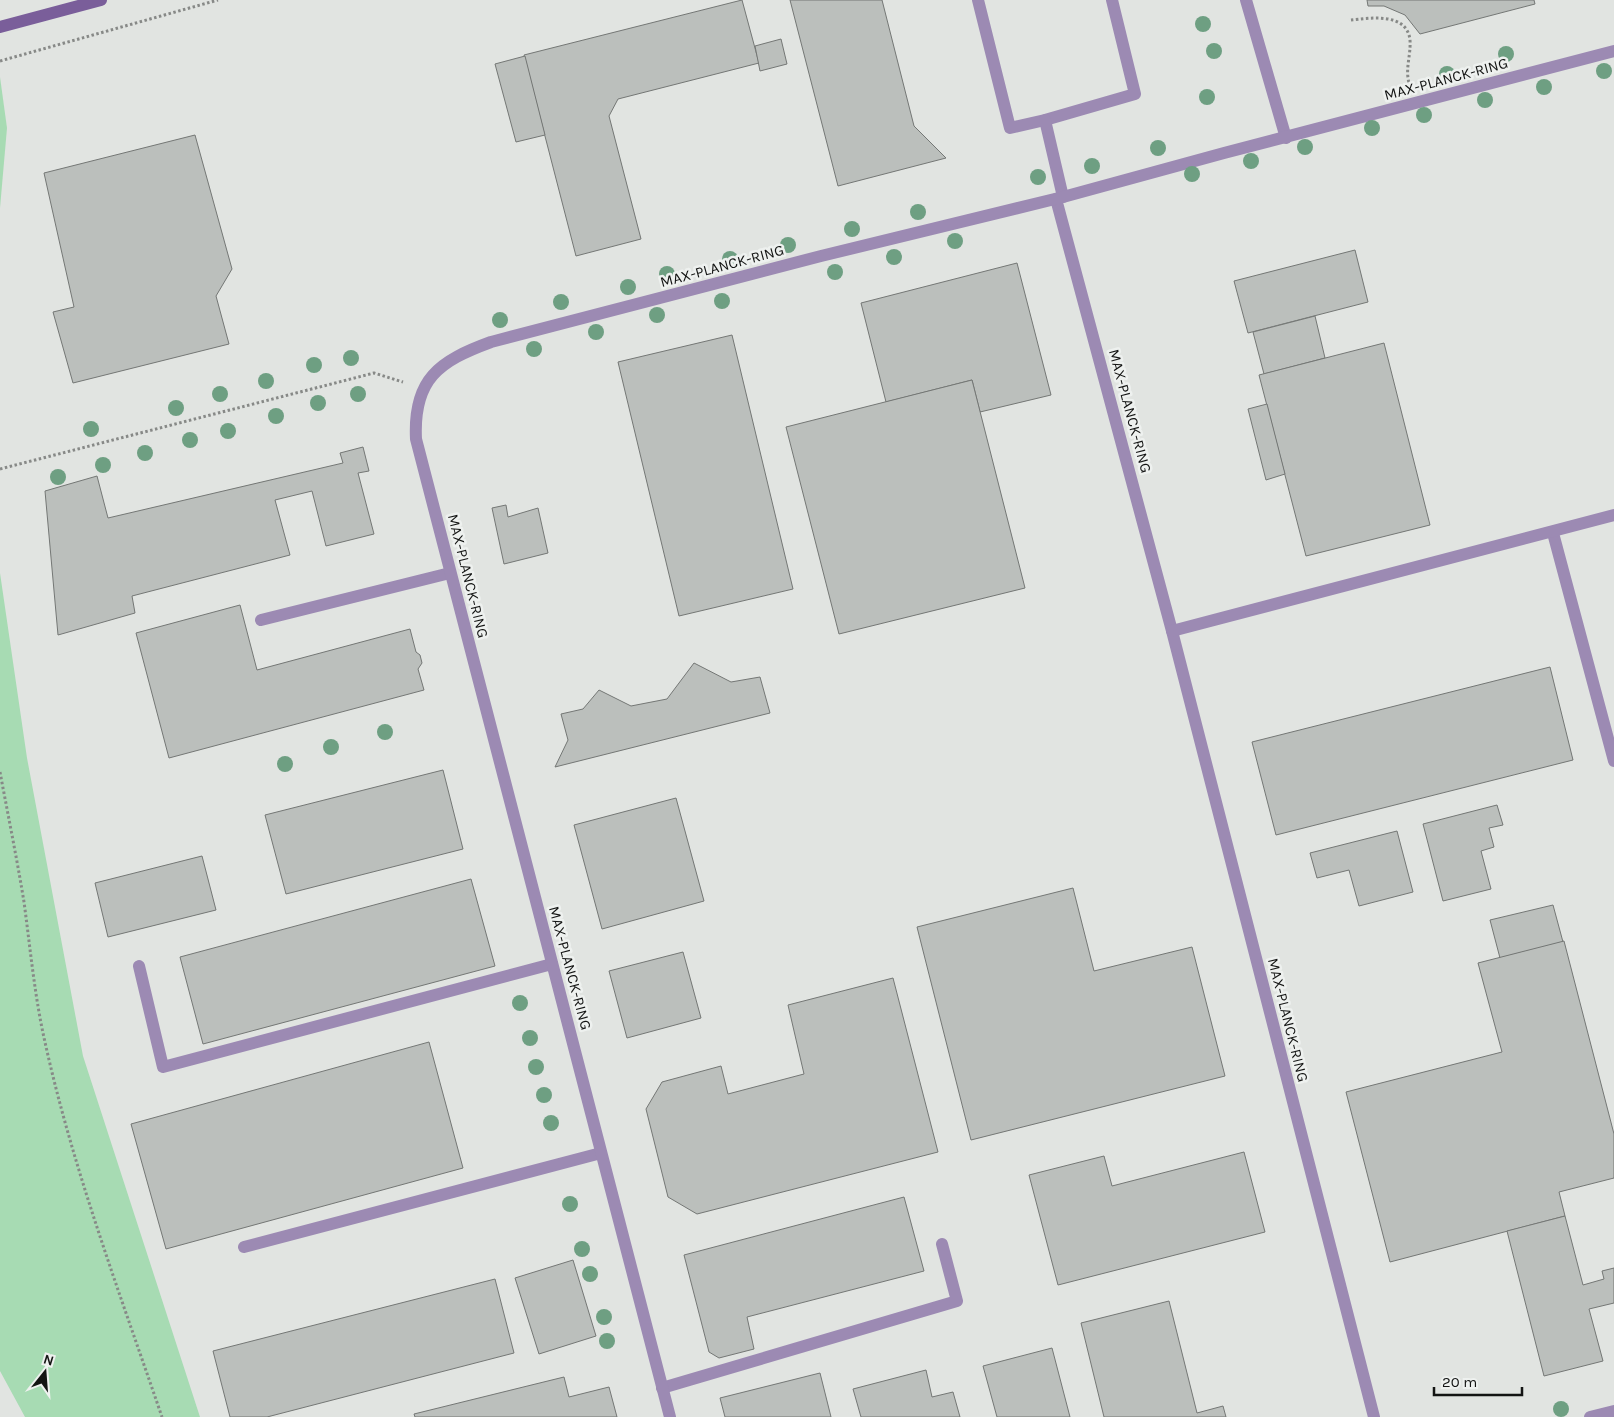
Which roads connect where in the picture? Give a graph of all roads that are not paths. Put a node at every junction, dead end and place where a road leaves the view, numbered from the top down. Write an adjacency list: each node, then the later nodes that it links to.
1 (101, 0): 5 (main road)
2 (978, 0): 7 (street)
3 (1112, 0): 7 (street)
4 (1246, 0): 8 (street)
5 (0, 27)
6 (1614, 51): 8 (street, MAX-PLANCK-RING)
7 (1045, 120): 9 (street)
8 (1286, 138): 9 (street, MAX-PLANCK-RING)
9 (1060, 198): 12 (street, MAX-PLANCK-RING); 14 (street, MAX-PLANCK-RING)
10 (1614, 515): 11 (street)
11 (1553, 533): 14 (street); 15 (street)
12 (450, 573): 13 (street); 16 (street, MAX-PLANCK-RING)
13 (261, 620)
14 (1172, 632): 24 (street, MAX-PLANCK-RING)
15 (1614, 762)
16 (552, 964): 17 (street); 18 (street, MAX-PLANCK-RING)
17 (139, 966)
18 (601, 1153): 20 (street); 21 (street, MAX-PLANCK-RING)
19 (942, 1244): 21 (street)
20 (244, 1247)
21 (662, 1388): 23 (street, MAX-PLANCK-RING)
22 (1614, 1410): 25 (street)
23 (670, 1417)
24 (1374, 1417)
25 (1590, 1417)

